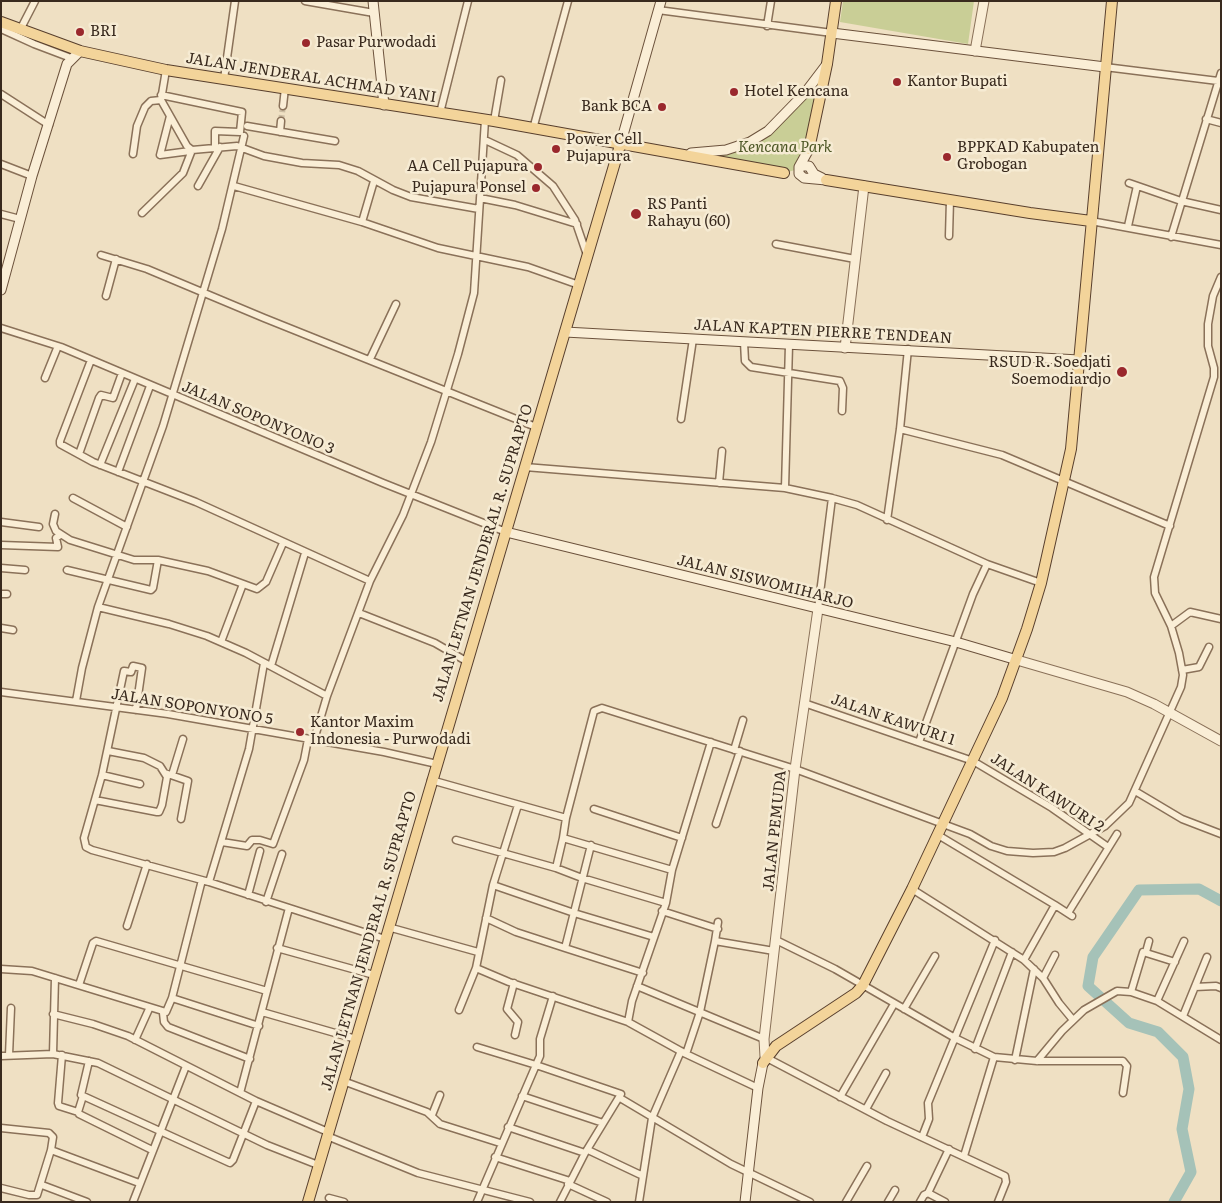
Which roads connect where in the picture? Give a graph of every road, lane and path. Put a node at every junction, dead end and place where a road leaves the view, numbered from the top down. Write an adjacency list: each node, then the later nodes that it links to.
1 (35, 1): 16 (street)
2 (235, 1): 25 (street)
3 (306, 1): 12 (street)
4 (373, 1): 12 (main road)
5 (468, 1): 33 (street)
6 (568, 1): 41 (street)
7 (772, 1): 14 (street)
8 (836, 1): 17 (main road)
9 (984, 1): 18 (main road)
10 (1112, 1): 22 (main road)
11 (660, 6): 14 (street); 46 (main road)
12 (374, 13): 31 (main road)
13 (1, 22): 16 (main road, JALAN JENDERAL ACHMAD YANI)
14 (767, 26): 17 (street)
15 (1, 29): 20 (street)
16 (20, 30): 19 (main road, JALAN JENDERAL ACHMAD YANI)
17 (832, 33): 18 (main road); 21 (main road)
18 (976, 50): 22 (main road)
19 (80, 51): 20 (main road); 23 (main road, JALAN JENDERAL ACHMAD YANI)
20 (71, 58): 39 (main road)
21 (827, 64): 50 (main road); 52 (main road)
22 (1105, 67): 27 (street); 74 (main road)
23 (166, 70): 25 (main road, JALAN JENDERAL ACHMAD YANI); 30 (street)
24 (1221, 74): 27 (street)
25 (224, 79): 28 (main road, JALAN JENDERAL ACHMAD YANI)
26 (501, 80): 36 (street)
27 (1218, 81): 35 (street)
28 (285, 88): 31 (main road, JALAN JENDERAL ACHMAD YANI); 32 (street)
29 (1, 94): 39 (street)
30 (161, 98): 34 (street); 47 (street); 51 (street)
31 (384, 105): 33 (main road, JALAN JENDERAL ACHMAD YANI)
32 (283, 106)
33 (440, 113): 36 (main road, JALAN JENDERAL ACHMAD YANI)
34 (170, 116): 49 (street); 49 (street)
35 (1206, 119): 38 (street); 68 (street)
36 (490, 120): 41 (main road, JALAN JENDERAL ACHMAD YANI); 44 (street)
37 (281, 121): 42 (street)
38 (1221, 123)
39 (49, 125): 57 (main road)
40 (247, 126): 42 (street)
41 (533, 129): 46 (main road, JALAN JENDERAL ACHMAD YANI)
42 (280, 132): 45 (street)
43 (244, 136): 48 (street)
44 (485, 140): 66 (street); 76 (street)
45 (335, 142)
46 (621, 142): 52 (main road, JALAN JENDERAL ACHMAD YANI); 84 (main road, JALAN LETNAN JENDERAL R. SUPRAPTO)
47 (218, 147): 48 (street); 49 (street); 62 (street)
48 (242, 148): 60 (street); 63 (street)
49 (191, 150): 71 (street)
50 (809, 150): 54 (main road); 55 (main road)
51 (133, 154)
52 (681, 154): 56 (main road, JALAN JENDERAL ACHMAD YANI)
53 (1, 164): 57 (street)
54 (800, 167): 55 (main road); 56 (main road); 58 (main road)
55 (811, 169): 58 (main road); 59 (main road)
56 (784, 173): 58 (main road)
57 (32, 176): 73 (main road)
58 (803, 178): 59 (main road)
59 (826, 180): 64 (main road)
60 (374, 181): 69 (street); 75 (street)
61 (1129, 183): 65 (street)
62 (198, 186)
63 (234, 186): 75 (street); 90 (street)
64 (864, 186): 67 (main road); 86 (main road)
65 (1137, 186): 68 (street); 77 (street)
66 (480, 198): 69 (street); 76 (street)
67 (950, 200): 74 (main road); 78 (street)
68 (1182, 201): 70 (street); 79 (street)
69 (479, 209): 83 (street)
70 (1221, 210)
71 (142, 213)
72 (1, 214): 73 (street)
73 (20, 219): 88 (main road)
74 (1091, 221): 77 (street); 103 (main road)
75 (362, 222): 83 (street)
76 (577, 224): 84 (street)
77 (1128, 226): 79 (street)
78 (949, 236)
79 (1171, 237): 81 (street)
80 (776, 244): 86 (street)
81 (1221, 245)
82 (101, 255): 85 (street)
83 (476, 256): 89 (street); 109 (street)
84 (587, 256): 89 (main road, JALAN LETNAN JENDERAL R. SUPRAPTO)
85 (116, 259): 90 (street); 91 (street)
86 (855, 259): 99 (main road)
87 (1221, 276): 130 (street)
88 (2, 285)
89 (579, 285): 94 (main road, JALAN LETNAN JENDERAL R. SUPRAPTO)
90 (204, 292): 101 (street); 110 (street)
91 (106, 296)
92 (396, 304): 101 (street)
93 (1, 328): 98 (street, JALAN SOPONYONO 3)
94 (565, 332): 95 (main road, JALAN KAPTEN PIERRE TENDEAN); 113 (main road, JALAN LETNAN JENDERAL R. SUPRAPTO)
95 (693, 339): 96 (main road, JALAN KAPTEN PIERRE TENDEAN); 112 (street)
96 (744, 342): 97 (main road, JALAN KAPTEN PIERRE TENDEAN); 105 (street)
97 (789, 345): 99 (main road, JALAN KAPTEN PIERRE TENDEAN); 105 (street)
98 (58, 346): 102 (street, JALAN SOPONYONO 3); 106 (street)
99 (845, 348): 100 (main road, JALAN KAPTEN PIERRE TENDEAN)
100 (908, 349): 103 (main road, JALAN KAPTEN PIERRE TENDEAN); 114 (street)
101 (370, 359): 109 (street)
102 (91, 360): 104 (street, JALAN SOPONYONO 3); 116 (street)
103 (1080, 360): 120 (main road)
104 (122, 374): 107 (street, JALAN SOPONYONO 3); 116 (street)
105 (788, 374): 111 (street); 123 (street)
106 (45, 378)
107 (134, 379): 108 (street, JALAN SOPONYONO 3); 117 (street)
108 (150, 386): 110 (street, JALAN SOPONYONO 3); 119 (street)
109 (447, 392): 113 (street); 124 (street)
110 (172, 396): 121 (street); 124 (street, JALAN SOPONYONO 3)
111 (842, 410)
112 (681, 419)
113 (536, 427): 118 (main road, JALAN LETNAN JENDERAL R. SUPRAPTO)
114 (900, 429): 120 (street); 128 (street)
115 (722, 451): 122 (street)
116 (79, 454): 117 (street)
117 (100, 465): 119 (street)
118 (525, 467): 122 (street); 133 (main road, JALAN LETNAN JENDERAL R. SUPRAPTO)
119 (118, 472): 121 (street)
120 (1065, 480): 130 (street); 146 (main road)
121 (144, 481): 132 (street); 135 (street)
122 (719, 483): 123 (street)
123 (785, 488): 126 (street)
124 (411, 495): 133 (street, JALAN SOPONYONO 3); 145 (street)
125 (73, 498): 132 (street)
126 (832, 498): 128 (street); 149 (street)
127 (55, 514): 134 (street)
128 (887, 520): 140 (street)
129 (1, 522): 131 (street)
130 (1170, 526): 152 (street)
131 (39, 527)
132 (127, 527): 138 (street)
133 (506, 532): 149 (main road, JALAN SISWOMIHARJO); 159 (main road, JALAN LETNAN JENDERAL R. SUPRAPTO)
134 (60, 535): 136 (street); 138 (street)
135 (283, 544): 137 (street); 147 (street)
136 (1, 545)
137 (305, 553): 145 (street); 161 (street)
138 (116, 555): 139 (street); 144 (street)
139 (158, 560): 144 (street); 147 (street)
140 (987, 564): 146 (street); 156 (street)
141 (1, 568): 142 (street)
142 (25, 570)
143 (68, 570): 144 (street)
144 (106, 580): 148 (street)
145 (370, 581): 150 (street)
146 (1041, 583): 158 (main road)
147 (243, 584): 155 (street)
148 (98, 607): 155 (street); 165 (street)
149 (818, 609): 156 (main road, JALAN SISWOMIHARJO); 166 (main road, JALAN PEMUDA)
150 (359, 612): 159 (street); 164 (street)
151 (1221, 619): 152 (street)
152 (1171, 626): 162 (street)
153 (1, 628): 154 (street)
154 (13, 630)
155 (221, 642): 160 (street)
156 (956, 642): 158 (main road, JALAN SISWOMIHARJO); 176 (street)
157 (1209, 646): 162 (street)
158 (1017, 660): 169 (main road, JALAN SISWOMIHARJO); 179 (main road)
159 (466, 661): 180 (main road, JALAN LETNAN JENDERAL R. SUPRAPTO)
160 (264, 663): 161 (street); 171 (street)
161 (271, 666): 164 (street)
162 (1182, 670): 169 (street)
163 (1, 692): 165 (street, JALAN SOPONYONO 5)
164 (327, 696): 173 (street)
165 (76, 701): 167 (street, JALAN SOPONYONO 5)
166 (804, 703): 176 (street, JALAN KAWURI 1); 181 (main road, JALAN PEMUDA)
167 (117, 707): 168 (street, JALAN SOPONYONO 5); 168 (street); 178 (street)
168 (136, 710): 171 (street, JALAN SOPONYONO 5)
169 (1168, 713): 174 (main road, JALAN SISWOMIHARJO); 186 (street)
170 (743, 720): 177 (street)
171 (253, 729): 173 (street, JALAN SOPONYONO 5); 201 (street)
172 (183, 739): 182 (street)
173 (311, 740): 180 (street, JALAN SOPONYONO 5); 201 (street)
174 (1221, 741)
175 (711, 742): 177 (street); 190 (street); 199 (street)
176 (919, 742): 179 (street, JALAN KAWURI 1)
177 (737, 750): 181 (street); 192 (street)
178 (108, 751): 182 (street); 183 (street)
179 (973, 760): 193 (main road); 194 (street, JALAN KAWURI 2)
180 (437, 764): 184 (main road, JALAN LETNAN JENDERAL R. SUPRAPTO)
181 (795, 769): 193 (street); 228 (main road, JALAN PEMUDA)
182 (169, 774): 187 (street); 191 (street)
183 (102, 775): 185 (street); 187 (street)
184 (431, 780): 188 (street); 224 (main road, JALAN LETNAN JENDERAL R. SUPRAPTO)
185 (140, 784)
186 (1135, 791): 194 (street); 196 (street)
187 (95, 800): 207 (street)
188 (518, 805): 190 (street); 206 (street)
189 (594, 809): 199 (street)
190 (566, 818): 198 (street)
191 (181, 819)
192 (716, 824)
193 (943, 824): 194 (street); 197 (main road)
194 (1090, 834): 203 (street, JALAN KAWURI 2)
195 (1117, 834): 203 (street)
196 (1221, 834)
197 (938, 835): 214 (main road); 218 (street)
198 (563, 838): 202 (street); 208 (street)
199 (682, 838): 209 (street)
200 (456, 840): 206 (street)
201 (222, 842): 212 (street)
202 (591, 845): 209 (street); 210 (street)
203 (1108, 847): 218 (street)
204 (260, 851): 215 (street)
205 (282, 854): 216 (street)
206 (502, 854): 208 (street); 213 (street)
207 (147, 864): 211 (street); 223 (street)
208 (556, 868): 210 (street)
209 (672, 870): 217 (street)
210 (582, 878): 217 (street); 221 (street)
211 (202, 880): 212 (street); 243 (street)
212 (209, 882): 215 (street)
213 (494, 885): 221 (street); 222 (street)
214 (912, 889): 229 (street); 254 (main road)
215 (248, 895): 216 (street)
216 (266, 902): 219 (street)
217 (666, 903): 220 (street)
218 (1055, 905): 241 (street)
219 (289, 908): 226 (street); 232 (street)
220 (662, 911): 225 (street); 227 (street)
221 (574, 913): 225 (street); 233 (street)
222 (486, 918): 233 (street); 235 (street)
223 (127, 926)
224 (388, 927): 226 (main road, JALAN LETNAN JENDERAL R. SUPRAPTO); 235 (street)
225 (654, 937): 247 (street)
226 (385, 939): 248 (main road, JALAN LETNAN JENDERAL R. SUPRAPTO)
227 (715, 940): 234 (street); 268 (street)
228 (776, 940): 234 (main road, JALAN PEMUDA); 254 (street)
229 (994, 940): 236 (street); 277 (street)
230 (1149, 941): 237 (street)
231 (1184, 941): 242 (street)
232 (277, 948): 248 (street); 257 (street)
233 (565, 948): 247 (street)
234 (774, 951): 276 (main road, JALAN PEMUDA)
235 (478, 952): 244 (street)
236 (1012, 952): 241 (street); 282 (street)
237 (1146, 952): 242 (street); 258 (street)
238 (1055, 955): 250 (street)
239 (935, 956): 265 (street)
240 (1207, 957): 255 (street)
241 (1024, 960): 246 (street)
242 (1175, 962): 261 (street)
243 (180, 965): 252 (street); 257 (street); 260 (street)
244 (476, 968): 251 (street); 266 (street)
245 (1, 969): 249 (street)
246 (1034, 969): 250 (street); 291 (street)
247 (642, 973): 253 (street)
248 (374, 975): 278 (main road, JALAN LETNAN JENDERAL R. SUPRAPTO)
249 (55, 978): 252 (street); 270 (street)
250 (1043, 978): 272 (street)
251 (514, 983): 259 (street); 275 (street)
252 (79, 985): 264 (street)
253 (637, 986): 268 (street); 273 (street)
254 (863, 986): 262 (street); 290 (main road)
255 (1195, 987): 256 (street); 271 (street)
256 (1221, 988)
257 (267, 991): 267 (street)
258 (1131, 992): 261 (street); 272 (street)
259 (553, 996): 273 (street); 294 (street)
260 (172, 998): 269 (street); 274 (street)
261 (1157, 1001): 271 (street)
262 (894, 1004): 265 (street); 304 (street)
263 (11, 1008): 285 (street)
264 (149, 1009): 269 (street); 279 (street)
265 (904, 1009): 277 (street)
266 (459, 1010)
267 (262, 1012): 274 (street); 278 (street)
268 (700, 1012): 276 (street); 283 (street)
269 (163, 1013): 289 (street)
270 (53, 1014): 279 (street); 284 (street)
271 (1183, 1016): 280 (street)
272 (1073, 1020): 293 (street)
273 (628, 1022): 283 (street)
274 (259, 1026): 289 (street)
275 (515, 1035)
276 (764, 1038): 290 (main road, JALAN PEMUDA)
277 (955, 1038): 282 (street); 318 (street)
278 (356, 1039): 297 (main road, JALAN LETNAN JENDERAL R. SUPRAPTO)
279 (135, 1040): 295 (street)
280 (1221, 1040)
281 (478, 1047): 294 (street)
282 (976, 1049): 288 (street)
283 (683, 1052): 298 (street); 311 (street)
284 (52, 1054): 285 (street); 286 (street)
285 (9, 1055): 287 (street)
286 (62, 1055): 292 (street); 309 (street)
287 (1, 1056)
288 (994, 1057): 291 (street); 324 (street)
289 (250, 1059): 299 (street)
290 (764, 1060): 298 (main road, JALAN PEMUDA); 304 (street)
291 (1015, 1060): 293 (street)
292 (89, 1061): 302 (street); 305 (street)
293 (1037, 1062): 300 (street)
294 (536, 1065): 303 (street); 306 (street)
295 (186, 1066): 299 (street); 305 (street)
296 (886, 1073): 308 (street)
297 (343, 1081): 310 (street); 317 (main road, JALAN LETNAN JENDERAL R. SUPRAPTO)
298 (758, 1088): 328 (main road, JALAN PEMUDA)
299 (240, 1093): 307 (street)
300 (1123, 1093)
301 (440, 1095): 310 (street)
302 (83, 1096): 309 (street); 315 (street)
303 (522, 1096): 312 (street); 313 (street)
304 (840, 1097): 308 (street)
305 (172, 1098): 315 (street); 316 (street)
306 (620, 1098): 311 (street); 312 (street)
307 (256, 1101): 316 (street); 317 (street)
308 (866, 1109): 318 (street)
309 (78, 1112): 322 (street)
310 (432, 1116): 319 (street)
311 (652, 1118): 328 (street); 329 (street)
312 (603, 1123): 323 (street)
313 (508, 1127): 319 (street); 323 (street)
314 (1, 1128): 321 (street)
315 (159, 1131): 316 (street); 322 (street)
316 (243, 1132): 326 (street)
317 (328, 1134): 326 (main road, JALAN LETNAN JENDERAL R. SUPRAPTO); 334 (street)
318 (922, 1137): 320 (street)
319 (500, 1143): 325 (street)
320 (949, 1149): 324 (street); 336 (street)
321 (52, 1150): 331 (street); 332 (street)
322 (152, 1150): 331 (street)
323 (586, 1151): 329 (street); 330 (street)
324 (964, 1156): 353 (street)
325 (495, 1158): 330 (street); 334 (street)
326 (318, 1165): 340 (main road, JALAN LETNAN JENDERAL R. SUPRAPTO)
327 (867, 1166): 349 (street)
328 (748, 1172): 347 (main road, JALAN PEMUDA); 348 (street)
329 (643, 1176): 346 (street)
330 (569, 1182): 344 (street); 345 (street)
331 (138, 1183): 339 (street)
332 (42, 1185): 333 (street); 338 (street)
333 (1, 1188)
334 (482, 1190): 342 (street); 343 (street)
335 (895, 1190): 350 (street)
336 (928, 1193): 351 (street); 352 (street)
337 (329, 1198): 341 (street)
338 (87, 1202)
339 (133, 1202)
340 (308, 1202)
341 (344, 1202)
342 (477, 1202)
343 (530, 1202)
344 (560, 1202)
345 (607, 1202)
346 (640, 1202)
347 (745, 1202)
348 (810, 1202)
349 (846, 1202)
350 (888, 1202)
351 (920, 1202)
352 (945, 1202)
353 (998, 1202)

